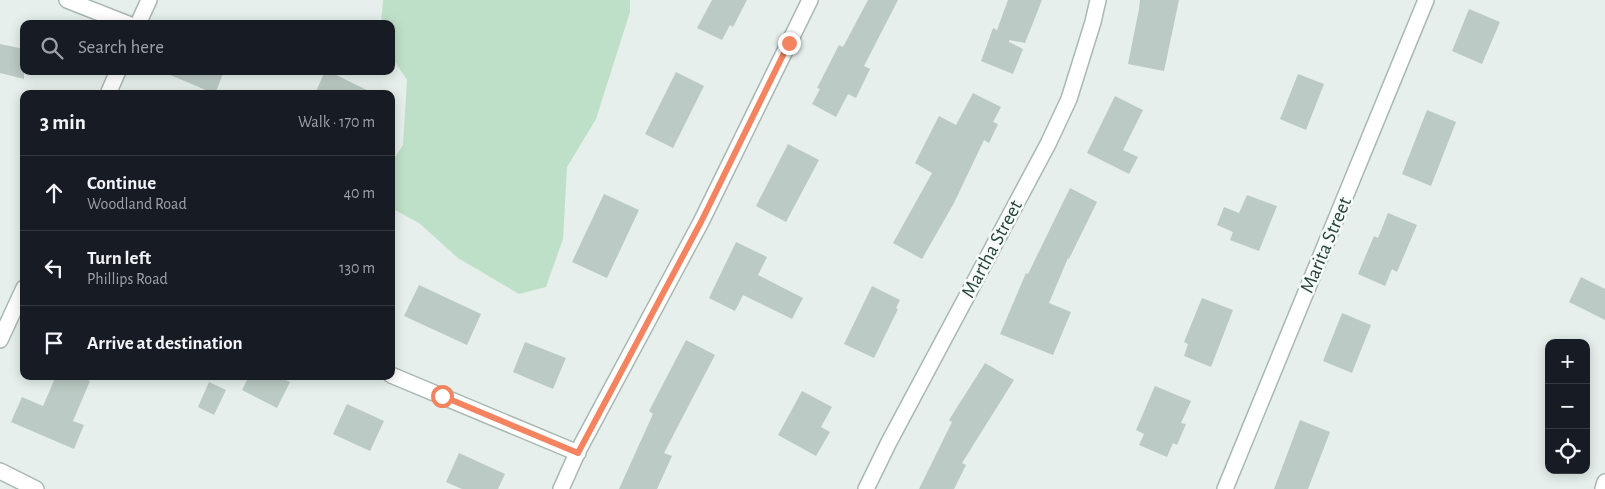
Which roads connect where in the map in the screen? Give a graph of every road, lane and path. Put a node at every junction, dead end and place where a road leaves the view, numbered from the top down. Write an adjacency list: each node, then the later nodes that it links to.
1 (67, 0): 6 (street)
2 (149, 0): 7 (street)
3 (810, 0): 13 (street)
4 (1098, 0): 18 (street, Martha Street)
5 (1426, 0): 19 (street, Marita Street)
6 (118, 20)
7 (140, 20)
8 (116, 75): 9 (street)
9 (110, 90)
10 (20, 297): 11 (street)
11 (0, 340)
12 (395, 377): 13 (street)
13 (578, 453): 17 (street)
14 (0, 472): 16 (street)
15 (1605, 482): 20 (street)
16 (36, 489)
17 (561, 489)
18 (866, 489)
19 (1225, 489)
20 (1603, 489)

